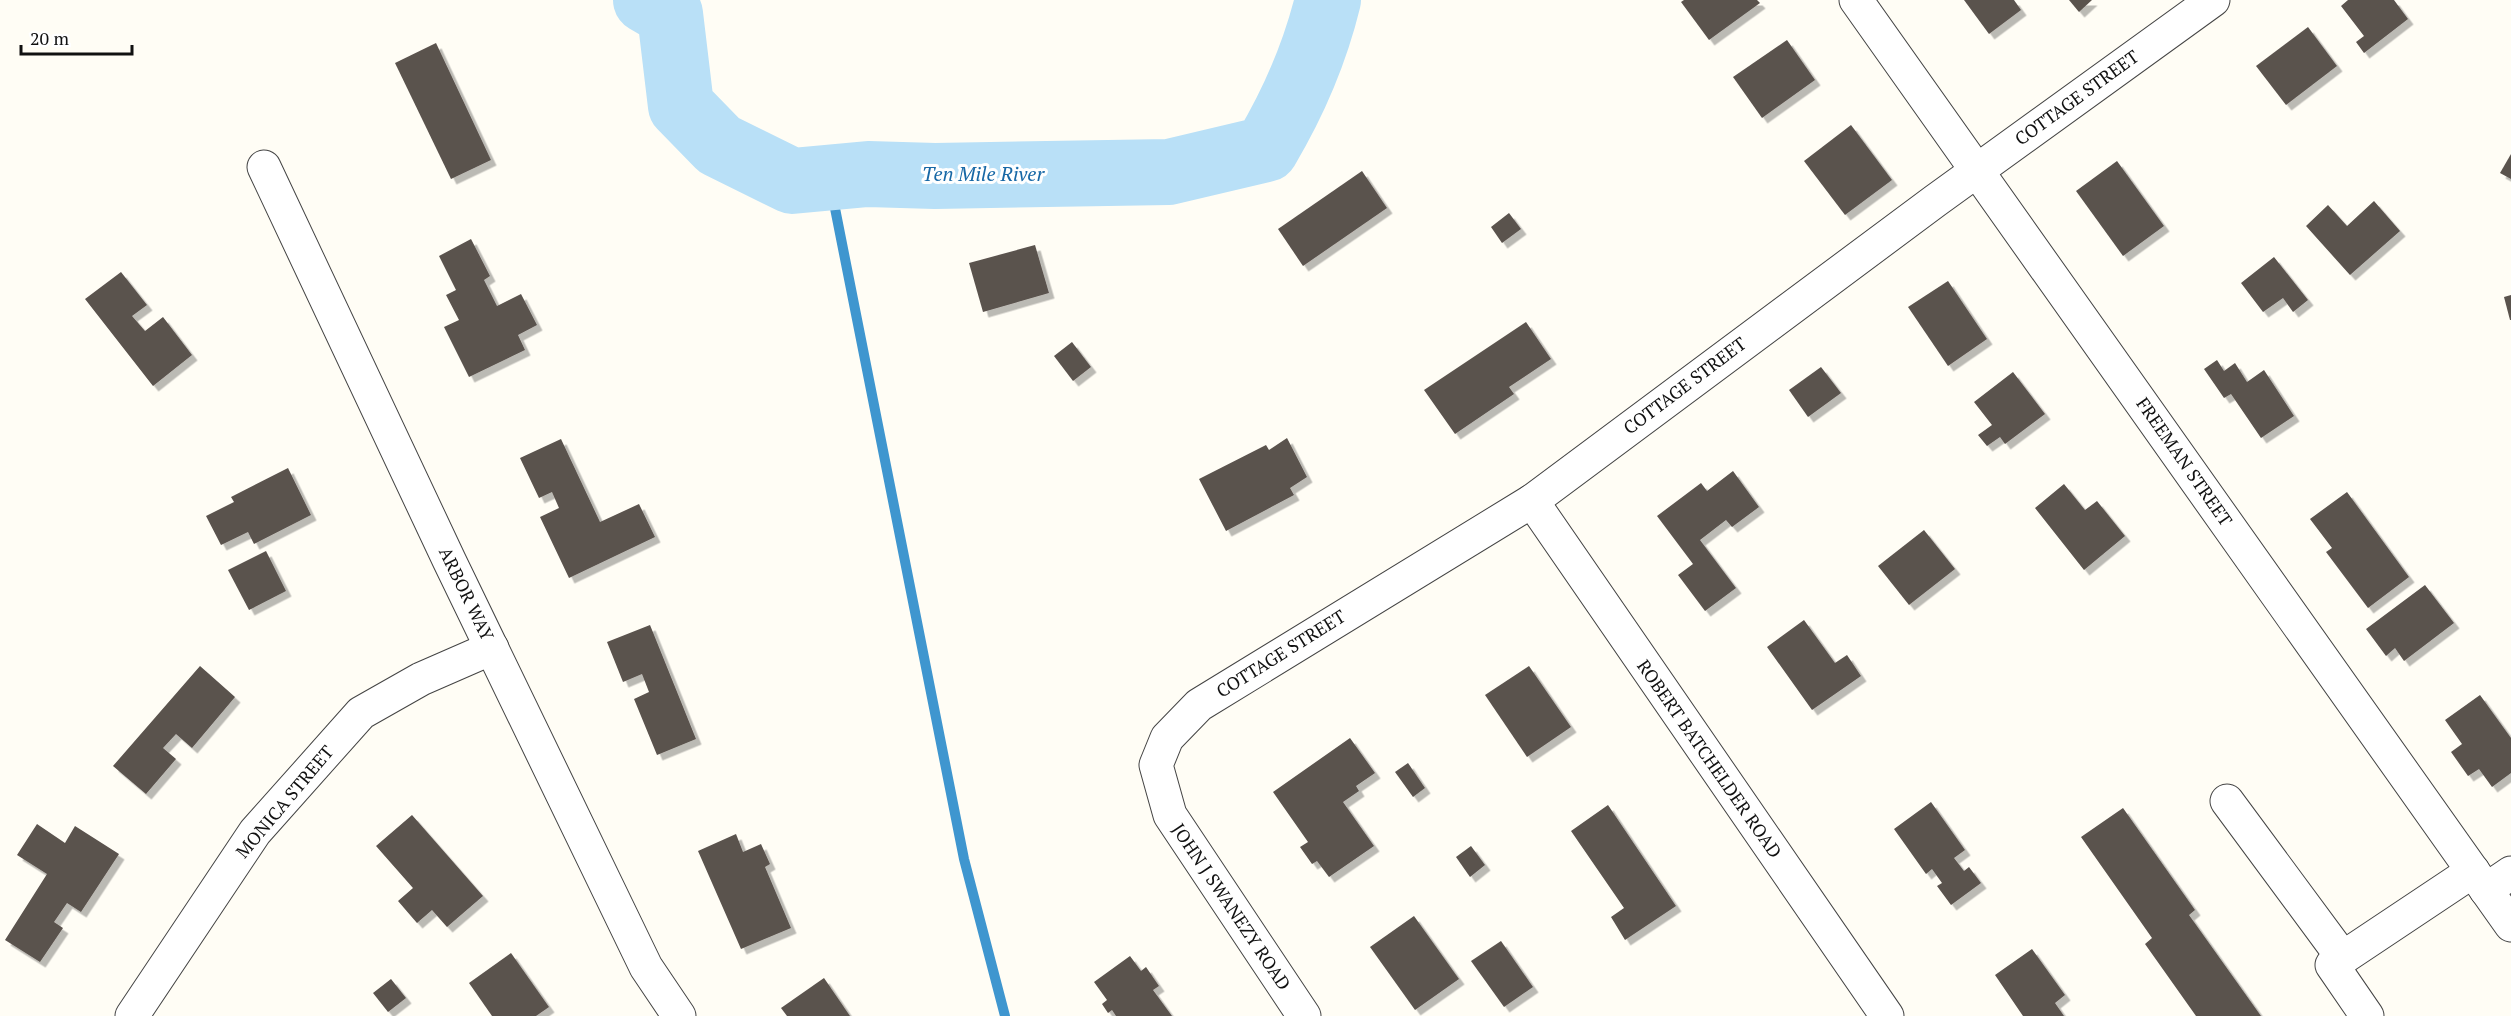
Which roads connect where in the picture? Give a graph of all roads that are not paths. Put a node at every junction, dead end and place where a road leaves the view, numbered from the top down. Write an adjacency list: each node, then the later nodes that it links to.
1 (1856, 0): 4 (street, FREEMAN STREET)
2 (2212, 0): 4 (street, COTTAGE STREET)
3 (264, 167): 6 (street, ARBOR WAY)
4 (1976, 171): 5 (street, COTTAGE STREET); 9 (street, FREEMAN STREET)
5 (1532, 501): 7 (street, COTTAGE STREET); 15 (street, ROBERT BATCHELDER ROAD)
6 (492, 648): 12 (street, MONICA STREET); 13 (street, ARBOR WAY)
7 (1157, 761): 14 (street, JOHN J SWANEZY ROAD)
8 (2227, 801): 11 (street)
9 (2490, 878): 10 (street, FREEMAN STREET); 11 (street)
10 (2511, 925)
11 (2343, 958): 16 (street)
12 (132, 1016)
13 (679, 1016)
14 (1304, 1016)
15 (1887, 1016)
16 (2367, 1016)

